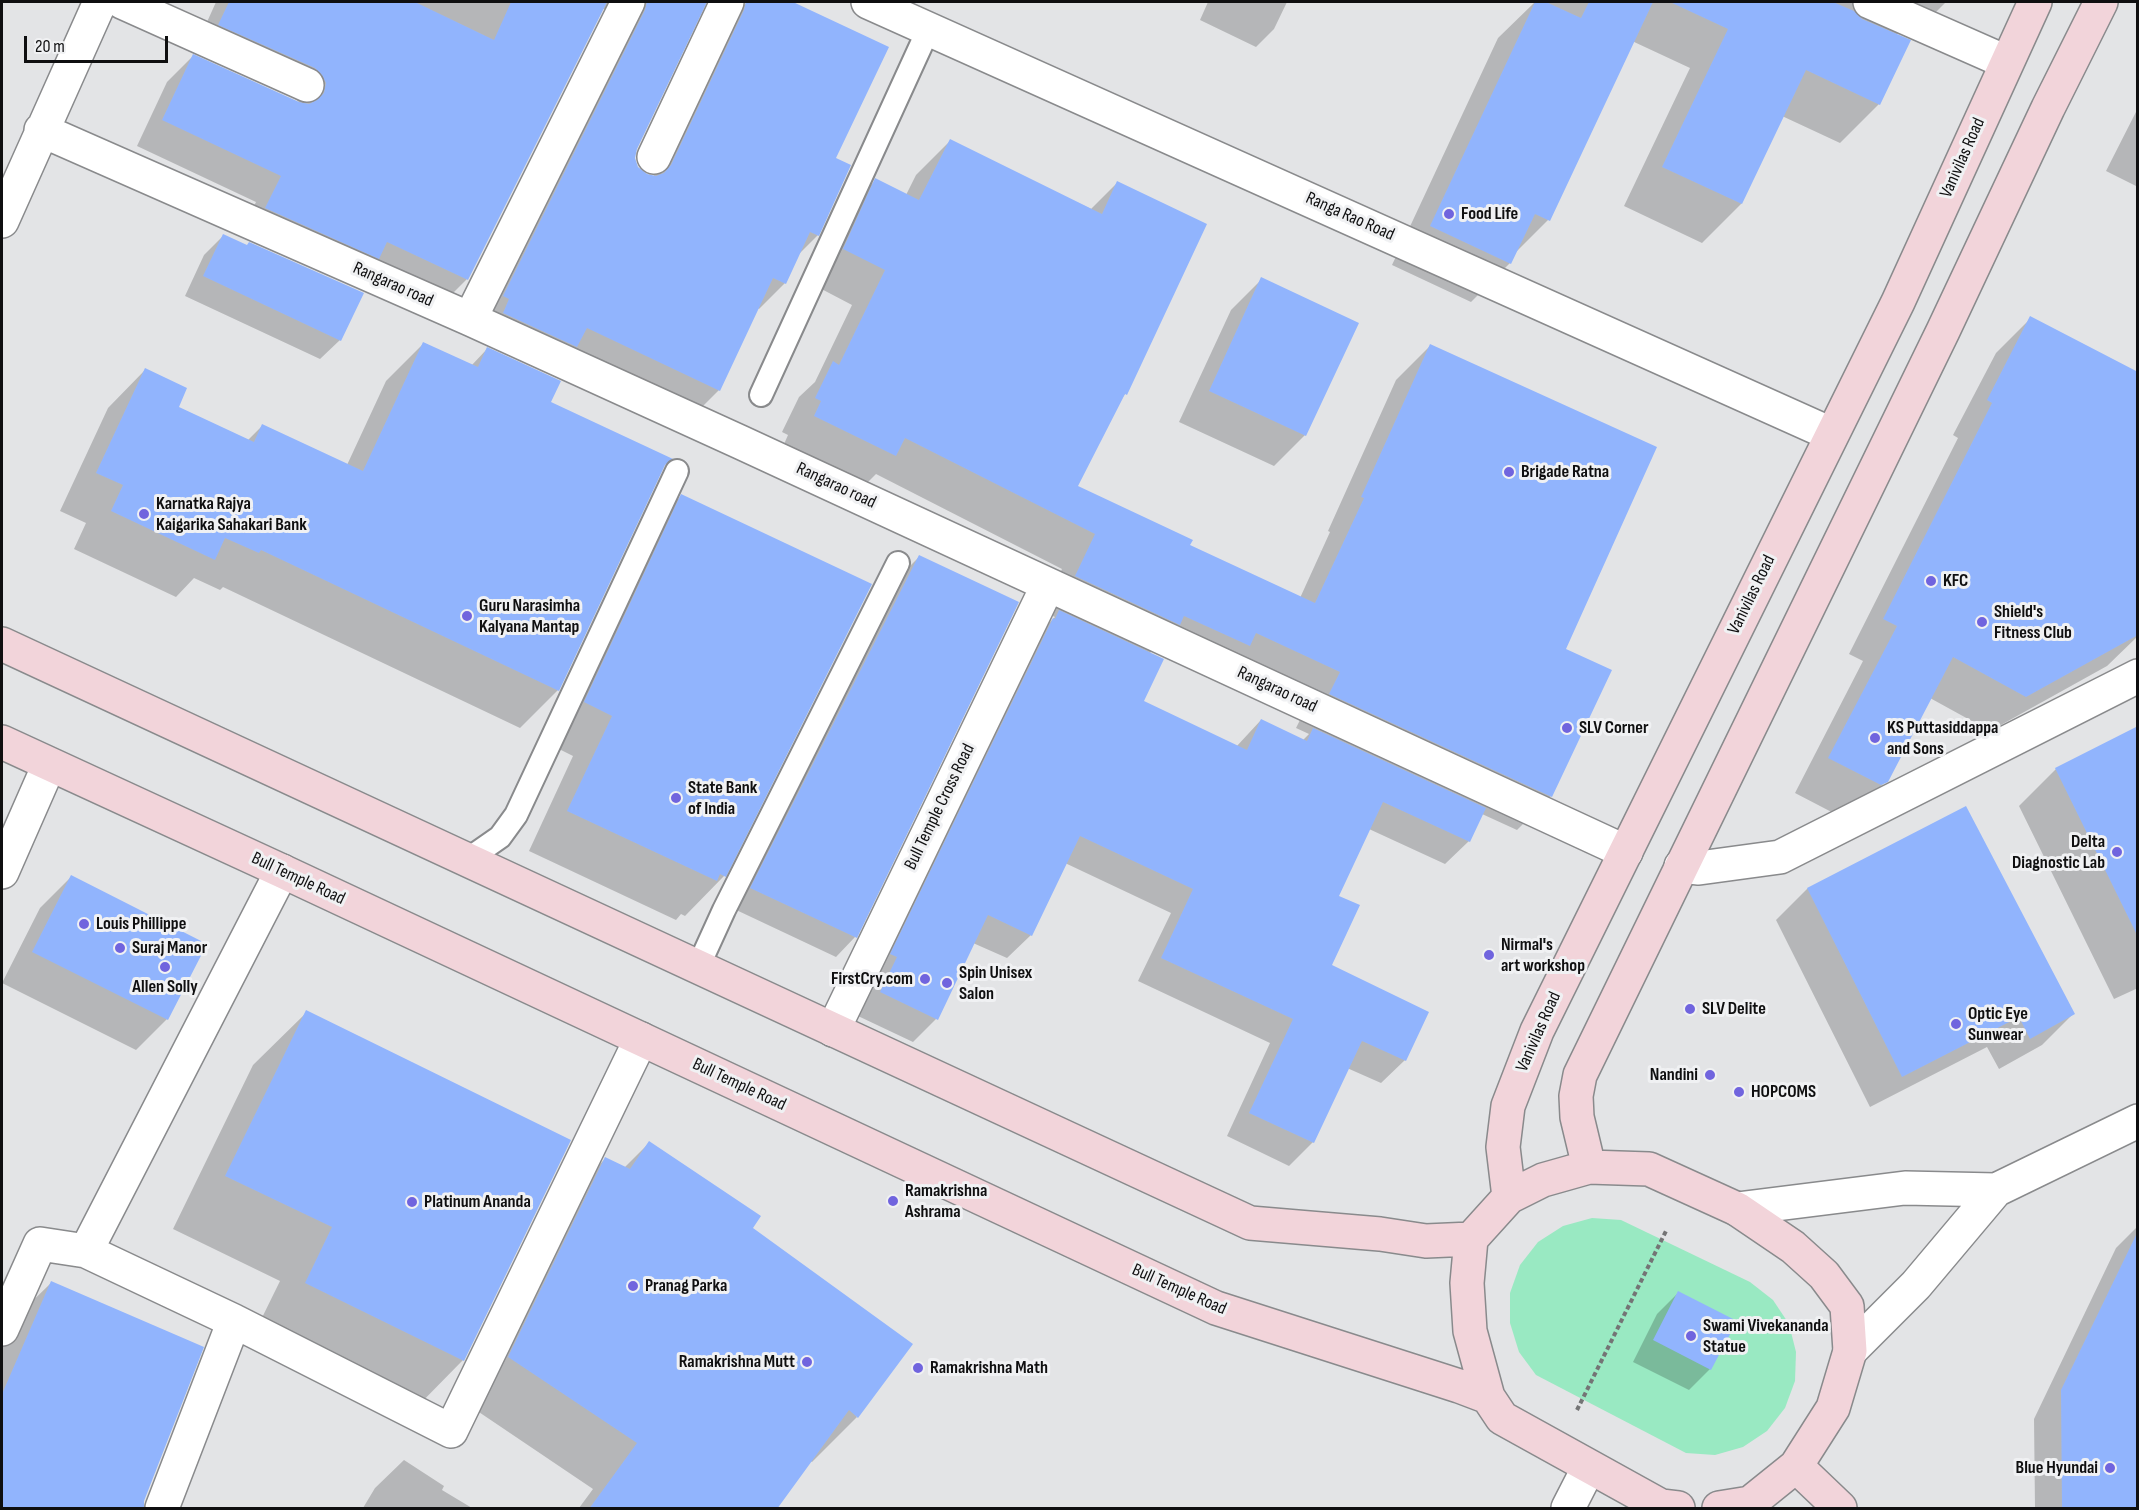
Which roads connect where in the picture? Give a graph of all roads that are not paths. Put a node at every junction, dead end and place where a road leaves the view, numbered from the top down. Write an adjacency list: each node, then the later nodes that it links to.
1 (100, 2): 12 (street)
2 (122, 2): 11 (street)
3 (628, 2): 15 (street)
4 (727, 2): 13 (street)
5 (868, 2): 9 (street, Ranga Rao Road)
6 (1870, 2): 10 (street)
7 (2035, 2): 10 (main road, Vanivilas Road)
8 (2102, 2): 27 (main road)
9 (929, 28): 16 (lane); 17 (street, Ranga Rao Road)
10 (2007, 62): 17 (main road, Vanivilas Road)
11 (307, 85)
12 (41, 130): 14 (street); 15 (street, Rangarao road)
13 (654, 157)
14 (2, 221)
15 (470, 319): 20 (street, Rangarao road)
16 (761, 395)
17 (1831, 434): 25 (main road, Vanivilas Road)
18 (676, 471): 26 (lane)
19 (898, 564): 30 (lane)
20 (1048, 585): 25 (street, Rangarao road); 31 (street, Bull Temple Cross Road)
21 (2, 644): 26 (main road)
22 (2138, 676): 27 (street)
23 (2, 742): 24 (main road, Bull Temple Road)
24 (49, 765): 28 (main road, Bull Temple Road); 29 (street)
25 (1626, 852): 36 (main road, Vanivilas Road)
26 (466, 860): 30 (main road)
27 (1681, 866): 34 (main road)
28 (282, 871): 32 (main road, Bull Temple Road); 39 (street)
29 (2, 872)
30 (698, 967): 31 (main road)
31 (833, 1030): 38 (main road)
32 (641, 1039): 40 (street); 43 (main road, Bull Temple Road)
33 (2138, 1121): 35 (street)
34 (1589, 1167): 36 (main road); 37 (main road)
35 (1996, 1190): 37 (street); 42 (street)
36 (1509, 1197): 38 (main road)
37 (1737, 1209): 42 (main road)
38 (1471, 1239): 43 (main road)
39 (86, 1251): 40 (street); 41 (street)
40 (234, 1321): 47 (street)
41 (2, 1329)
42 (1850, 1351): 44 (main road)
43 (1488, 1397): 45 (main road)
44 (1796, 1466): 49 (main road); 50 (main road)
45 (1589, 1467): 46 (main road); 48 (street)
46 (1668, 1508)
47 (162, 1509)
48 (1568, 1509)
49 (1719, 1509)
50 (1840, 1509)

